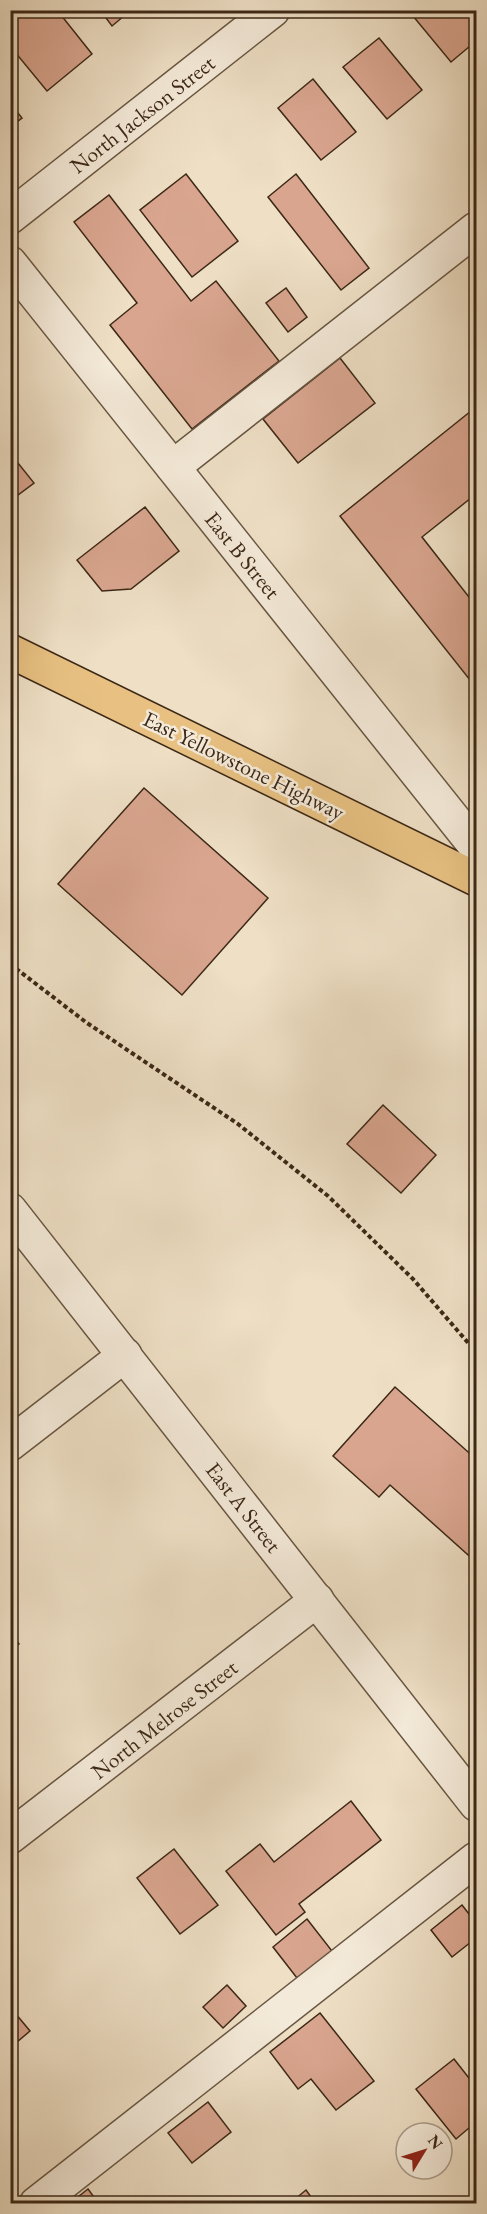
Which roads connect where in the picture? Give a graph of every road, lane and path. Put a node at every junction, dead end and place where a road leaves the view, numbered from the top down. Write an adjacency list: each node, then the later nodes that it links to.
1 (273, 10): 2 (street, North Jackson Street)
2 (10, 217)
3 (477, 229): 5 (street)
4 (10, 263): 5 (street, East B Street)
5 (173, 467): 7 (street, East B Street)
6 (10, 651): 8 (main road, East Yellowstone Highway)
7 (477, 847)
8 (477, 879)
9 (10, 964): 11 (path)
10 (10, 1210): 12 (street, East A Street)
11 (477, 1352)
12 (124, 1355): 13 (street); 14 (street, East A Street)
13 (10, 1444)
14 (317, 1600): 15 (street, East A Street); 16 (street, North Melrose Street)
15 (477, 1804)
16 (10, 1838)
17 (477, 1859): 18 (street)
18 (36, 2204)

